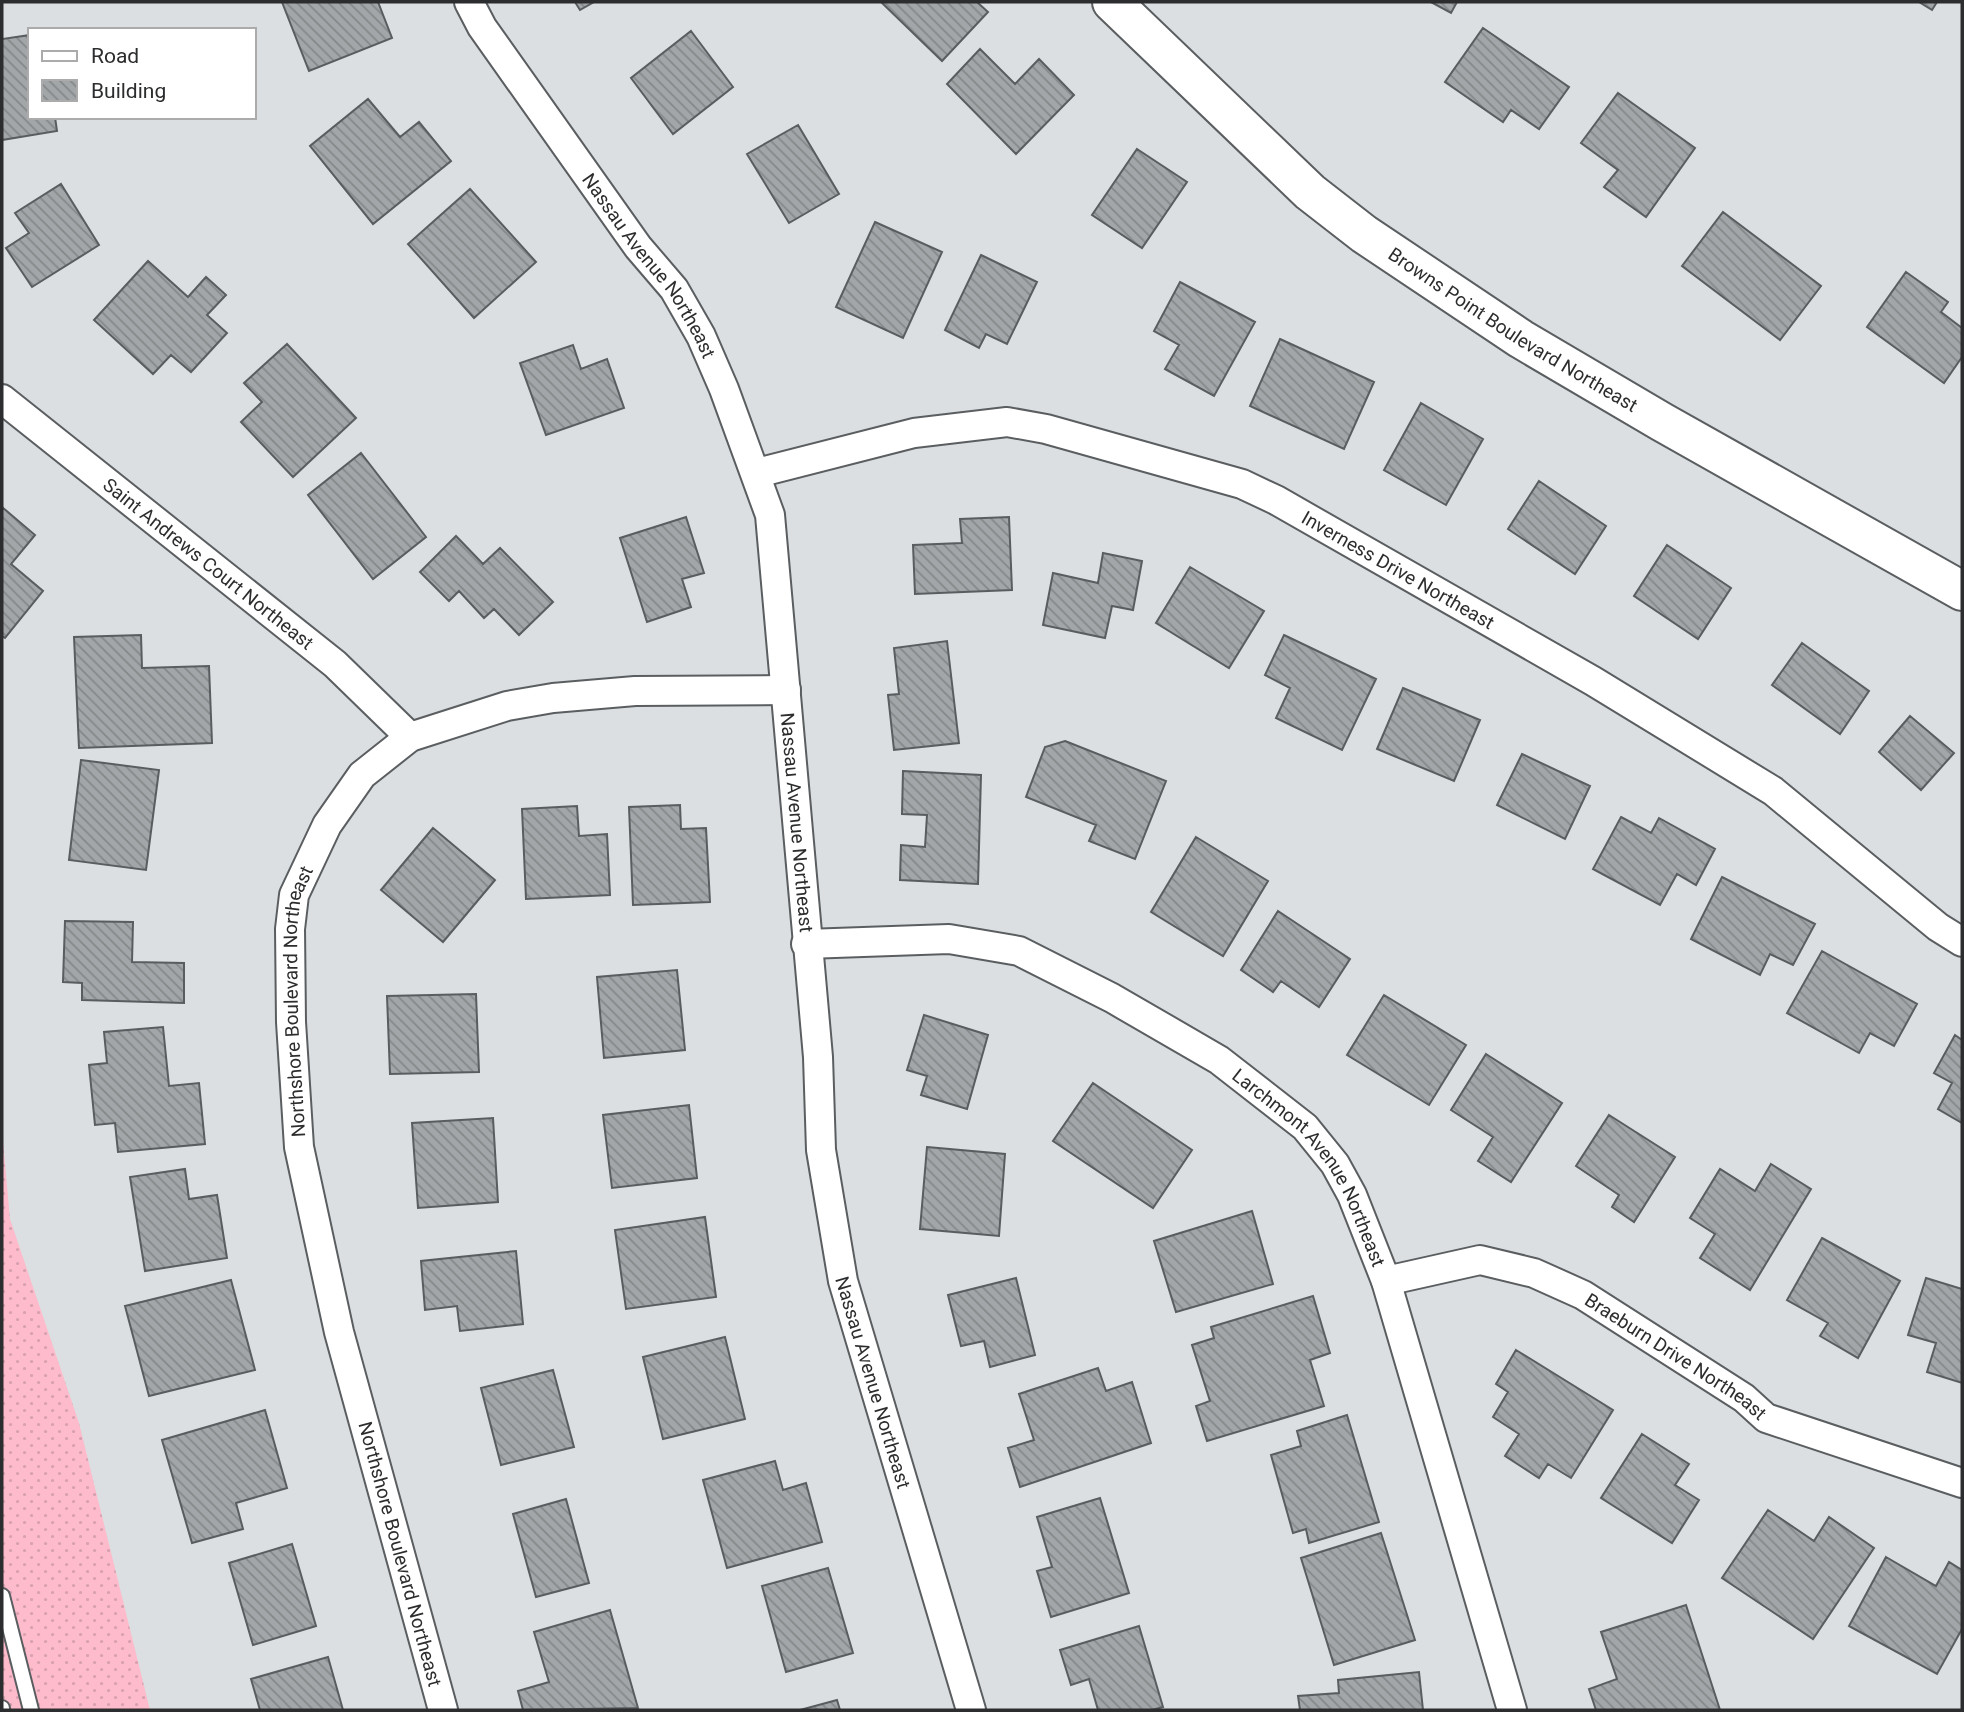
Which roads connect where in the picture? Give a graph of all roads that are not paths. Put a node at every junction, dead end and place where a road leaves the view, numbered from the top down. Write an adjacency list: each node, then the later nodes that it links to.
1 (469, 2): 4 (street, Nassau Avenue Northeast)
2 (1112, 2): 5 (street, Browns Point Boulevard Northeast)
3 (2, 398): 7 (street, Saint Andrews Court Northeast)
4 (757, 472): 6 (street, Nassau Avenue Northeast); 8 (street, Inverness Drive Northeast)
5 (1962, 590)
6 (786, 690): 7 (street, Northshore Boulevard Northeast); 9 (street, Nassau Avenue Northeast)
7 (410, 737): 14 (street, Northshore Boulevard Northeast)
8 (1962, 942)
9 (806, 944): 10 (street, Larchmont Avenue Northeast); 15 (street, Nassau Avenue Northeast)
10 (1386, 1281): 11 (street, Braeburn Drive Northeast); 16 (street, Larchmont Avenue Northeast)
11 (1962, 1483)
12 (2, 1596): 13 (lane)
13 (31, 1710)
14 (443, 1710)
15 (971, 1710)
16 (1512, 1710)

